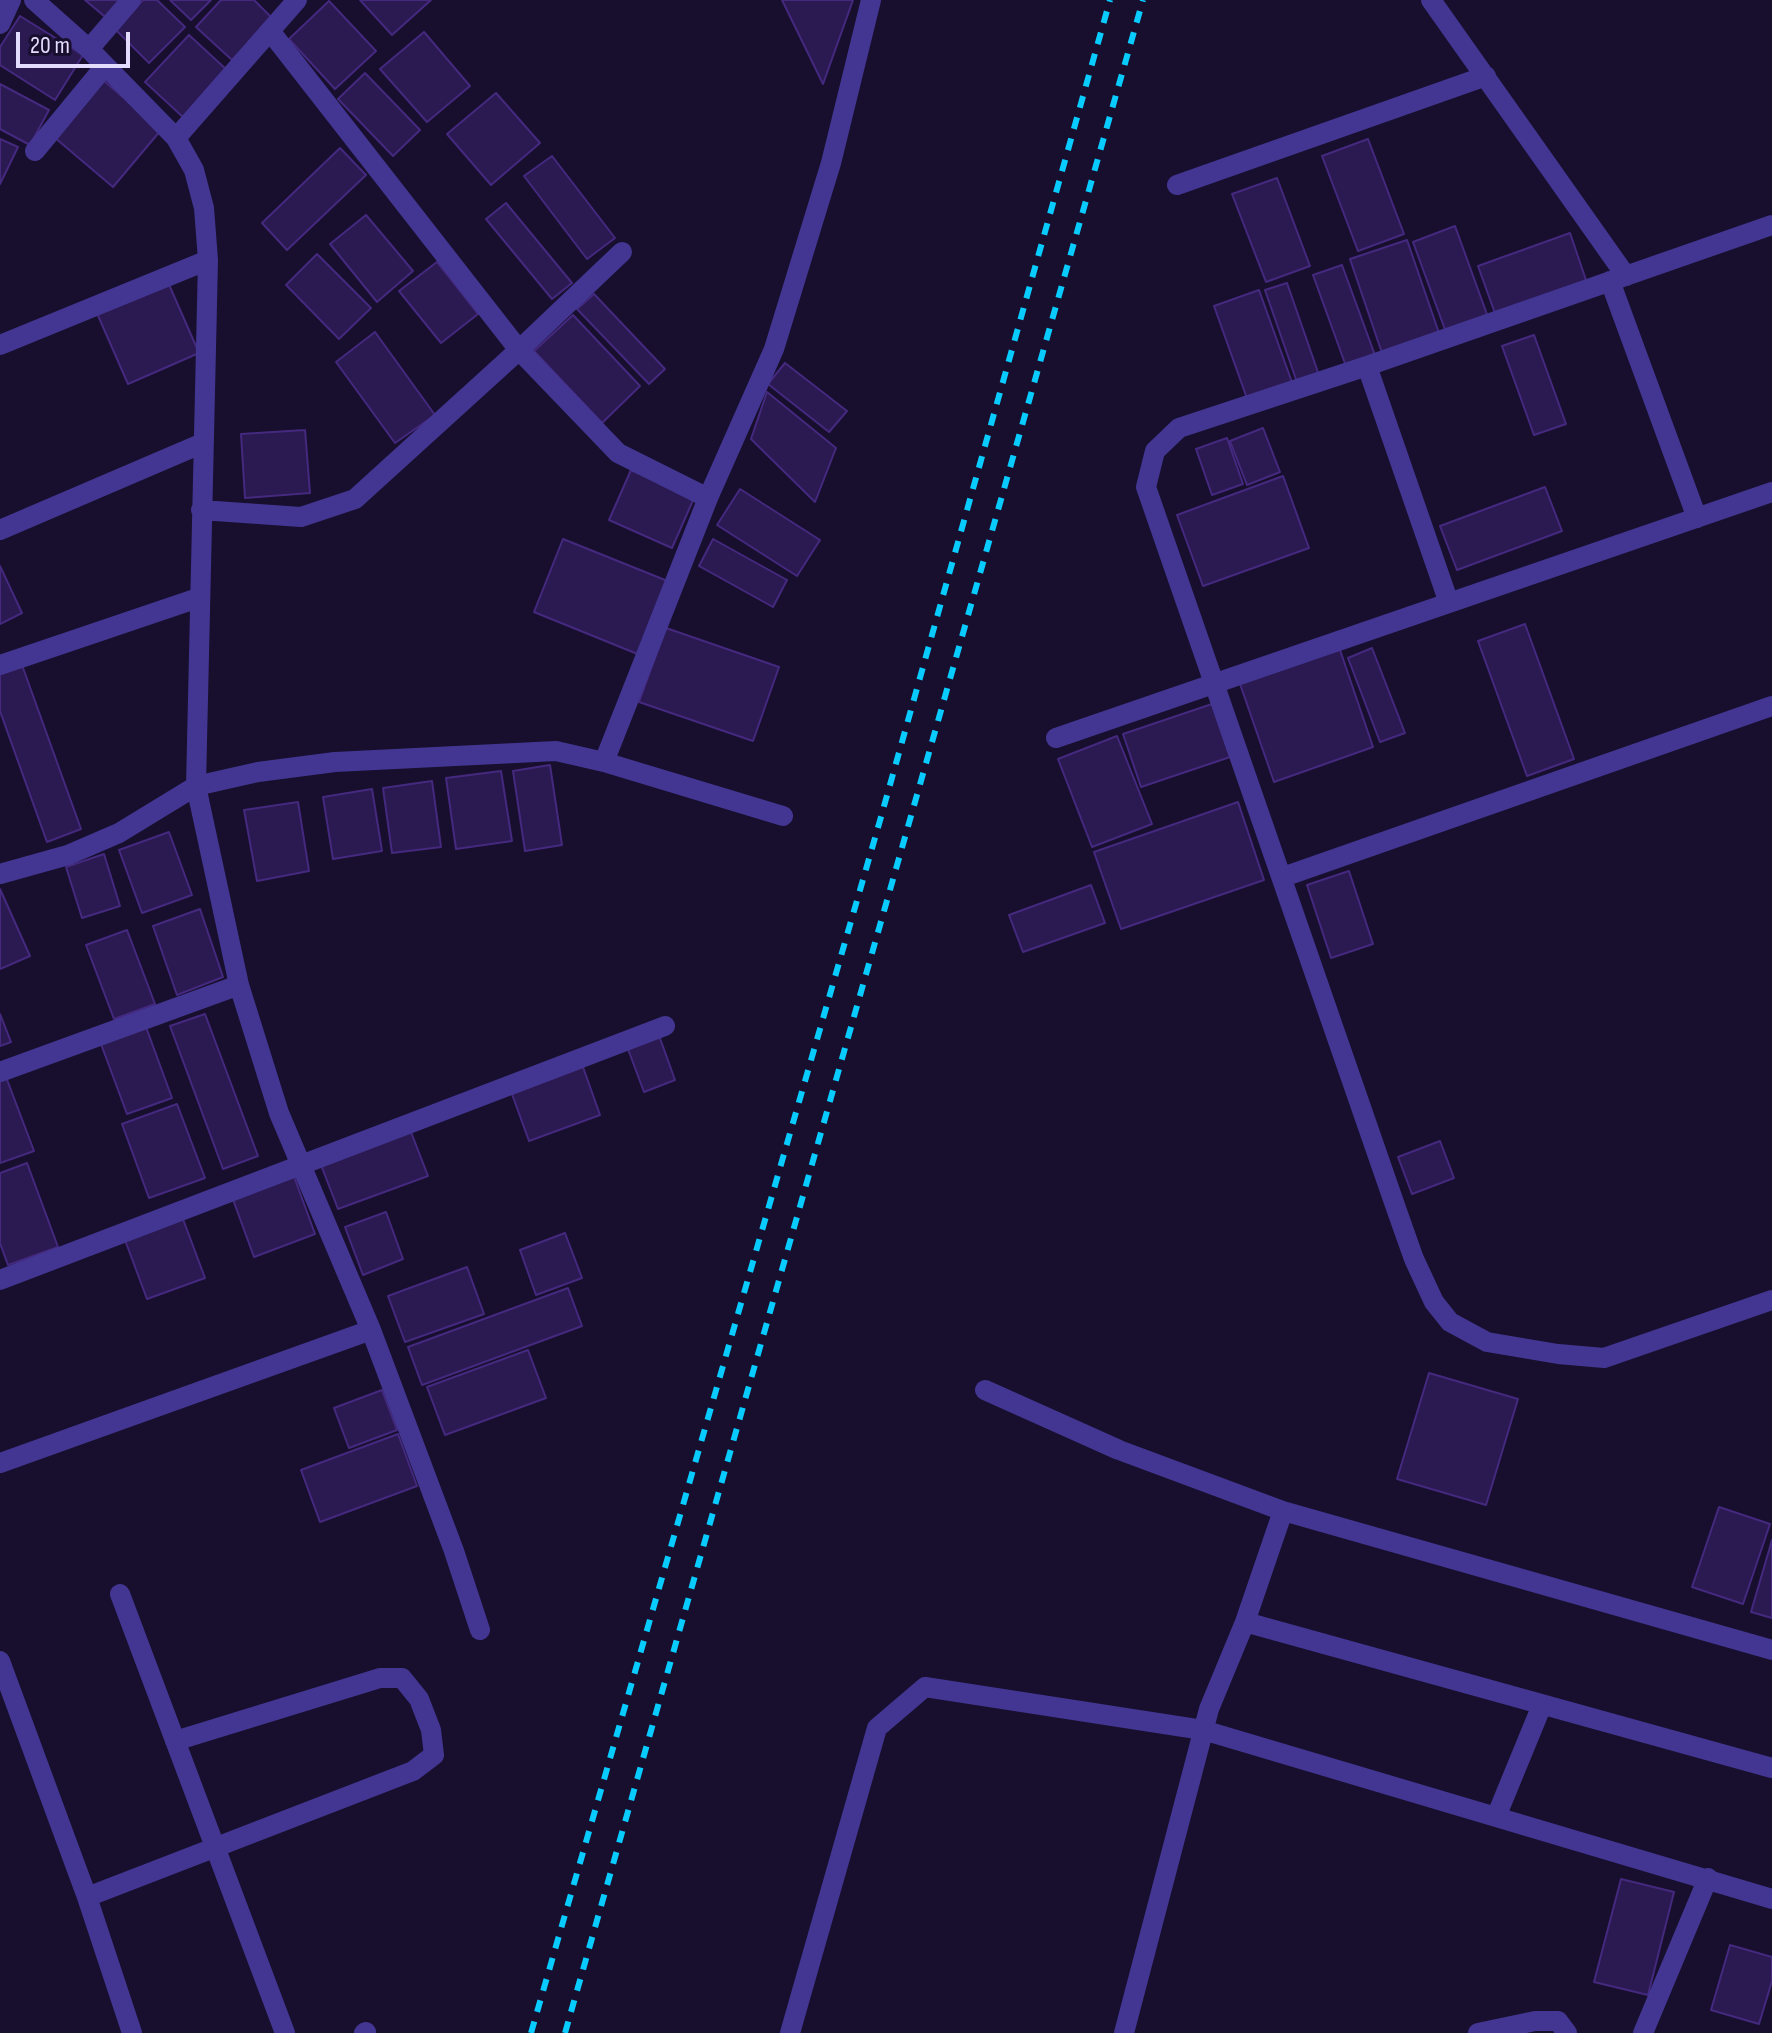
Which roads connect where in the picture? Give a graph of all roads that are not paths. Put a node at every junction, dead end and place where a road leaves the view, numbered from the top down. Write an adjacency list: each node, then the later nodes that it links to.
1 (11, 0): 7 (street)
2 (34, 0): 9 (street)
3 (131, 0): 9 (street)
4 (297, 0): 8 (street)
5 (871, 0): 24 (street)
6 (1431, 0): 11 (street)
7 (0, 24)
8 (270, 31): 12 (street); 20 (street)
9 (89, 49): 10 (street)
10 (105, 66): 12 (street); 13 (street)
11 (1486, 76): 14 (street); 18 (street)
12 (176, 138): 17 (street)
13 (35, 151)
14 (1177, 185)
15 (1772, 225): 18 (street)
16 (622, 252): 20 (street)
17 (208, 260): 19 (street); 22 (street)
18 (1618, 278): 21 (street); 26 (street)
19 (0, 345)
20 (519, 350): 24 (street); 25 (street)
21 (1367, 366): 29 (street); 31 (street)
22 (203, 443): 25 (street); 27 (street)
23 (1772, 492): 26 (street)
24 (708, 498): 34 (street)
25 (201, 510): 28 (street)
26 (1697, 518): 29 (street)
27 (0, 530)
28 (198, 598): 30 (street); 35 (street)
29 (1449, 603): 31 (street)
30 (0, 665)
31 (1216, 683): 33 (street); 38 (street)
32 (1772, 706): 38 (street)
33 (1056, 738)
34 (604, 762): 35 (street); 36 (street)
35 (196, 786): 37 (street); 39 (street)
36 (783, 816)
37 (0, 874)
38 (1283, 877): 44 (street)
39 (239, 985): 41 (street); 42 (street)
40 (665, 1026): 42 (street)
41 (0, 1072)
42 (301, 1165): 43 (street); 45 (street)
43 (0, 1280)
44 (1772, 1300)
45 (371, 1330): 47 (street); 51 (street)
46 (985, 1390): 48 (street)
47 (0, 1463)
48 (1283, 1511): 50 (street); 52 (street)
49 (120, 1594): 56 (street)
50 (1245, 1622): 54 (street); 55 (street)
51 (480, 1630)
52 (1772, 1650)
53 (0, 1661): 61 (street)
54 (1542, 1705): 57 (street); 58 (street)
55 (1203, 1730): 58 (street); 65 (street); 66 (street)
56 (175, 1741): 59 (street); 59 (street)
57 (1772, 1768)
58 (1496, 1817): 60 (street)
59 (215, 1848): 61 (street); 64 (street)
60 (1708, 1878): 62 (street); 69 (street)
61 (87, 1897): 63 (street)
62 (1772, 1899)
63 (132, 2033)
64 (285, 2033)
65 (790, 2033)
66 (1124, 2033)
67 (1478, 2033): 68 (street)
68 (1567, 2033)
69 (1643, 2033)

